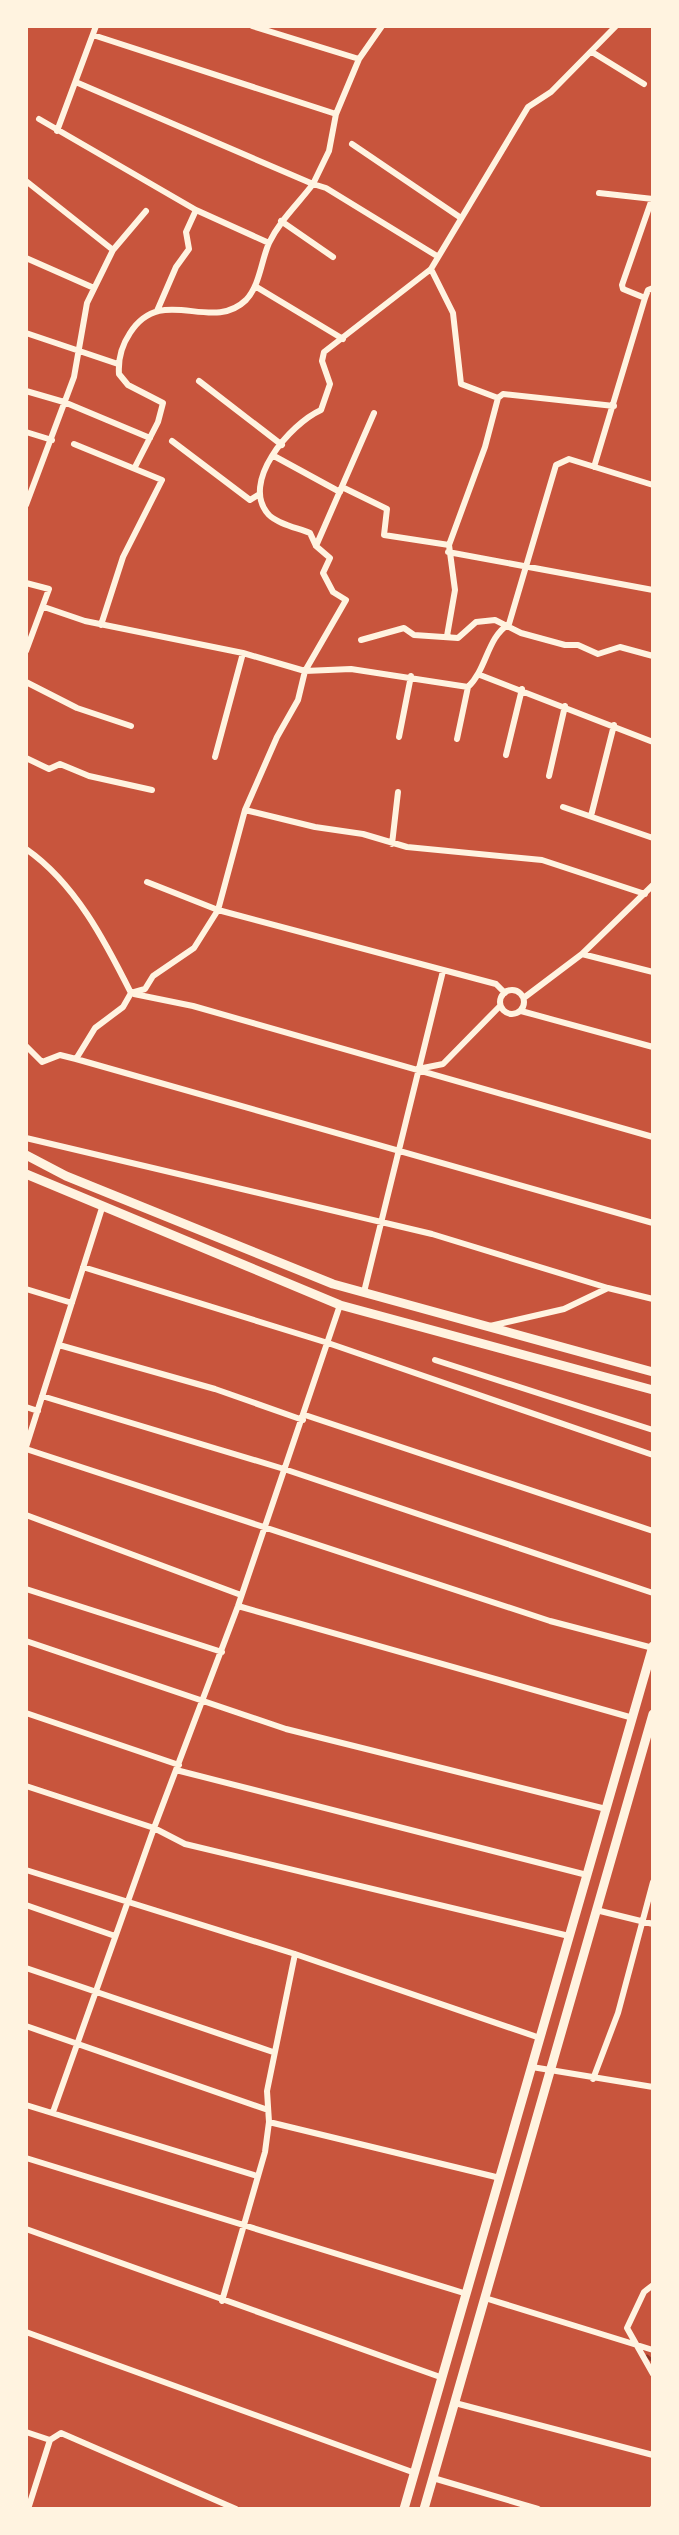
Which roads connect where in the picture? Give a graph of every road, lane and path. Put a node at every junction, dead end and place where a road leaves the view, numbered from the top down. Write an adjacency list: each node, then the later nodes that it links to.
1 (96, 26): 5 (street)
2 (252, 26): 7 (street)
3 (382, 26): 7 (street)
4 (616, 26): 6 (street)
5 (93, 35): 8 (street); 10 (street)
6 (592, 52): 9 (street); 20 (street)
7 (359, 59): 10 (street)
8 (78, 83): 12 (street); 15 (street)
9 (644, 84)
10 (336, 114): 15 (street)
11 (39, 119): 12 (street)
12 (57, 131): 18 (street)
13 (352, 144): 20 (street)
14 (26, 181): 23 (street)
15 (313, 184): 21 (street); 24 (street)
16 (599, 193): 17 (street)
17 (652, 199): 31 (street)
18 (196, 210): 22 (street); 32 (street)
19 (146, 211): 23 (street)
20 (461, 218): 24 (street)
21 (281, 221): 22 (street); 25 (street)
22 (269, 243): 28 (street)
23 (113, 250): 29 (street)
24 (437, 256): 27 (street)
25 (333, 257)
26 (26, 258): 29 (street)
27 (431, 269): 34 (street); 39 (street)
28 (255, 286): 32 (street); 34 (street)
29 (94, 288): 35 (street)
30 (653, 288): 31 (street)
31 (645, 298): 41 (street)
32 (157, 311): 36 (street)
33 (26, 333): 35 (street)
34 (343, 339): 48 (street)
35 (78, 352): 36 (street); 40 (street)
36 (118, 364): 44 (street)
37 (199, 381): 48 (street)
38 (26, 391): 40 (street)
39 (498, 398): 41 (street); 58 (street)
40 (64, 402): 44 (street); 45 (street)
41 (614, 406): 51 (street)
42 (374, 413): 53 (street)
43 (26, 432): 45 (street)
44 (150, 438): 50 (street)
45 (52, 440): 55 (street)
46 (172, 441): 54 (street)
47 (74, 444): 50 (street)
48 (282, 445): 49 (street)
49 (274, 456): 53 (street); 54 (street)
50 (135, 467): 64 (street)
51 (594, 467): 52 (street); 59 (street)
52 (653, 485)
53 (341, 489): 57 (street); 58 (street)
54 (258, 495): 57 (street)
55 (28, 496): 56 (street)
56 (26, 505)
57 (316, 546): 70 (street)
58 (449, 548): 59 (street); 65 (street)
59 (528, 565): 61 (street); 63 (street)
60 (26, 583): 62 (street)
61 (653, 590)
62 (44, 607): 64 (street); 67 (street)
63 (509, 624): 65 (street); 69 (street); 71 (street)
64 (101, 625): 68 (street)
65 (447, 636): 66 (street)
66 (361, 640)
67 (26, 651)
68 (243, 653): 70 (street); 83 (street)
69 (653, 656)
70 (305, 671): 72 (street); 89 (street)
71 (480, 675): 74 (street); 75 (street)
72 (411, 676): 74 (street); 79 (street)
73 (26, 682): 78 (street)
74 (468, 687): 80 (street)
75 (522, 689): 76 (street); 82 (street)
76 (565, 706): 77 (street); 85 (street)
77 (614, 725): 81 (street); 90 (street)
78 (131, 726)
79 (399, 737)
80 (457, 739)
81 (653, 742)
82 (506, 755)
83 (215, 757)
84 (26, 758): 86 (street)
85 (549, 776)
86 (152, 790)
87 (398, 792): 92 (street)
88 (563, 807): 90 (street)
89 (245, 810): 92 (street); 97 (street)
90 (591, 816): 91 (street)
91 (653, 838)
92 (392, 844): 96 (street)
93 (28, 853): 101 (street)
94 (147, 882): 97 (street)
95 (653, 885): 96 (street)
96 (645, 894): 98 (street)
97 (218, 910): 99 (street); 101 (street)
98 (582, 954): 100 (street); 103 (street)
99 (443, 971): 102 (street); 109 (street)
100 (653, 972)
101 (131, 993): 108 (street); 109 (street)
102 (505, 993): 103 (street); 104 (street)
103 (525, 997): 105 (street)
104 (500, 1006): 105 (street); 109 (street)
105 (521, 1011): 107 (street)
106 (26, 1046): 108 (street)
107 (653, 1047)
108 (76, 1059): 112 (street)
109 (419, 1069): 110 (street); 112 (street)
110 (653, 1137)
111 (26, 1138): 116 (street)
112 (400, 1151): 116 (street); 117 (street)
113 (26, 1155): 121 (main road)
114 (28, 1176): 115 (main road)
115 (102, 1208): 118 (street); 124 (main road)
116 (382, 1222): 119 (street); 121 (street)
117 (653, 1223)
118 (83, 1267): 123 (street); 126 (street)
119 (608, 1288): 122 (street); 125 (street)
120 (26, 1289): 123 (street)
121 (364, 1292): 125 (main road)
122 (653, 1299)
123 (72, 1303): 127 (street)
124 (340, 1305): 126 (street); 130 (main road)
125 (486, 1327): 129 (main road)
126 (328, 1343): 134 (street); 137 (street)
127 (59, 1345): 131 (street); 134 (street)
128 (435, 1360): 135 (street)
129 (653, 1372)
130 (653, 1390)
131 (42, 1396): 133 (street); 138 (street)
132 (26, 1407): 133 (street)
133 (38, 1411): 136 (street)
134 (304, 1417): 138 (street); 141 (street)
135 (653, 1430)
136 (26, 1448): 140 (street)
137 (653, 1455)
138 (284, 1469): 140 (street); 143 (street)
139 (26, 1515): 144 (street)
140 (266, 1528): 144 (street); 147 (street)
141 (653, 1531)
142 (26, 1589): 148 (street)
143 (653, 1593)
144 (241, 1595): 145 (street)
145 (238, 1606): 148 (street); 152 (street)
146 (26, 1641): 149 (street)
147 (653, 1647): 152 (main road)
148 (222, 1652): 149 (street)
149 (201, 1701): 154 (street); 156 (street)
150 (26, 1713): 154 (street)
151 (653, 1714): 153 (main road)
152 (633, 1718): 156 (main road)
153 (651, 1728): 163 (main road)
154 (178, 1768): 157 (street); 159 (street)
155 (26, 1786): 157 (street)
156 (607, 1809): 159 (main road)
157 (154, 1828): 161 (street); 167 (street)
158 (26, 1870): 161 (street)
159 (587, 1875): 167 (main road)
160 (653, 1882): 164 (street)
161 (128, 1902): 166 (street); 168 (street)
162 (26, 1905): 166 (street)
163 (596, 1910): 164 (street); 176 (main road)
164 (642, 1921): 165 (street); 177 (street)
165 (653, 1924)
166 (115, 1936): 170 (street)
167 (569, 1936): 172 (main road)
168 (295, 1954): 172 (street); 174 (street)
169 (26, 1968): 170 (street)
170 (96, 1992): 173 (street); 174 (street)
171 (26, 2026): 173 (street)
172 (540, 2038): 175 (main road)
173 (78, 2044): 180 (street); 181 (street)
174 (273, 2052): 180 (street)
175 (532, 2067): 176 (street); 185 (main road)
176 (550, 2072): 177 (street); 190 (main road)
177 (593, 2079): 178 (street)
178 (653, 2087)
179 (26, 2105): 181 (street)
180 (268, 2110): 182 (street)
181 (53, 2112): 184 (street)
182 (269, 2122): 184 (street); 185 (street)
183 (26, 2158): 186 (street)
184 (257, 2176): 186 (street)
185 (500, 2178): 189 (main road)
186 (245, 2227): 189 (street); 191 (street)
187 (26, 2229): 191 (street)
188 (653, 2285): 193 (street)
189 (467, 2294): 196 (main road)
190 (485, 2298): 193 (street); 197 (main road)
191 (222, 2301): 196 (street)
192 (26, 2332): 201 (street)
193 (634, 2344): 194 (street); 195 (street)
194 (653, 2350)
195 (653, 2374)
196 (443, 2378): 201 (main road)
197 (455, 2403): 200 (street); 202 (main road)
198 (26, 2432): 199 (street)
199 (50, 2440): 203 (street); 204 (street)
200 (653, 2455)
201 (415, 2473): 205 (main road)
202 (433, 2478): 206 (main road); 207 (street)
203 (28, 2509)
204 (236, 2509)
205 (404, 2509)
206 (424, 2509)
207 (538, 2509)

